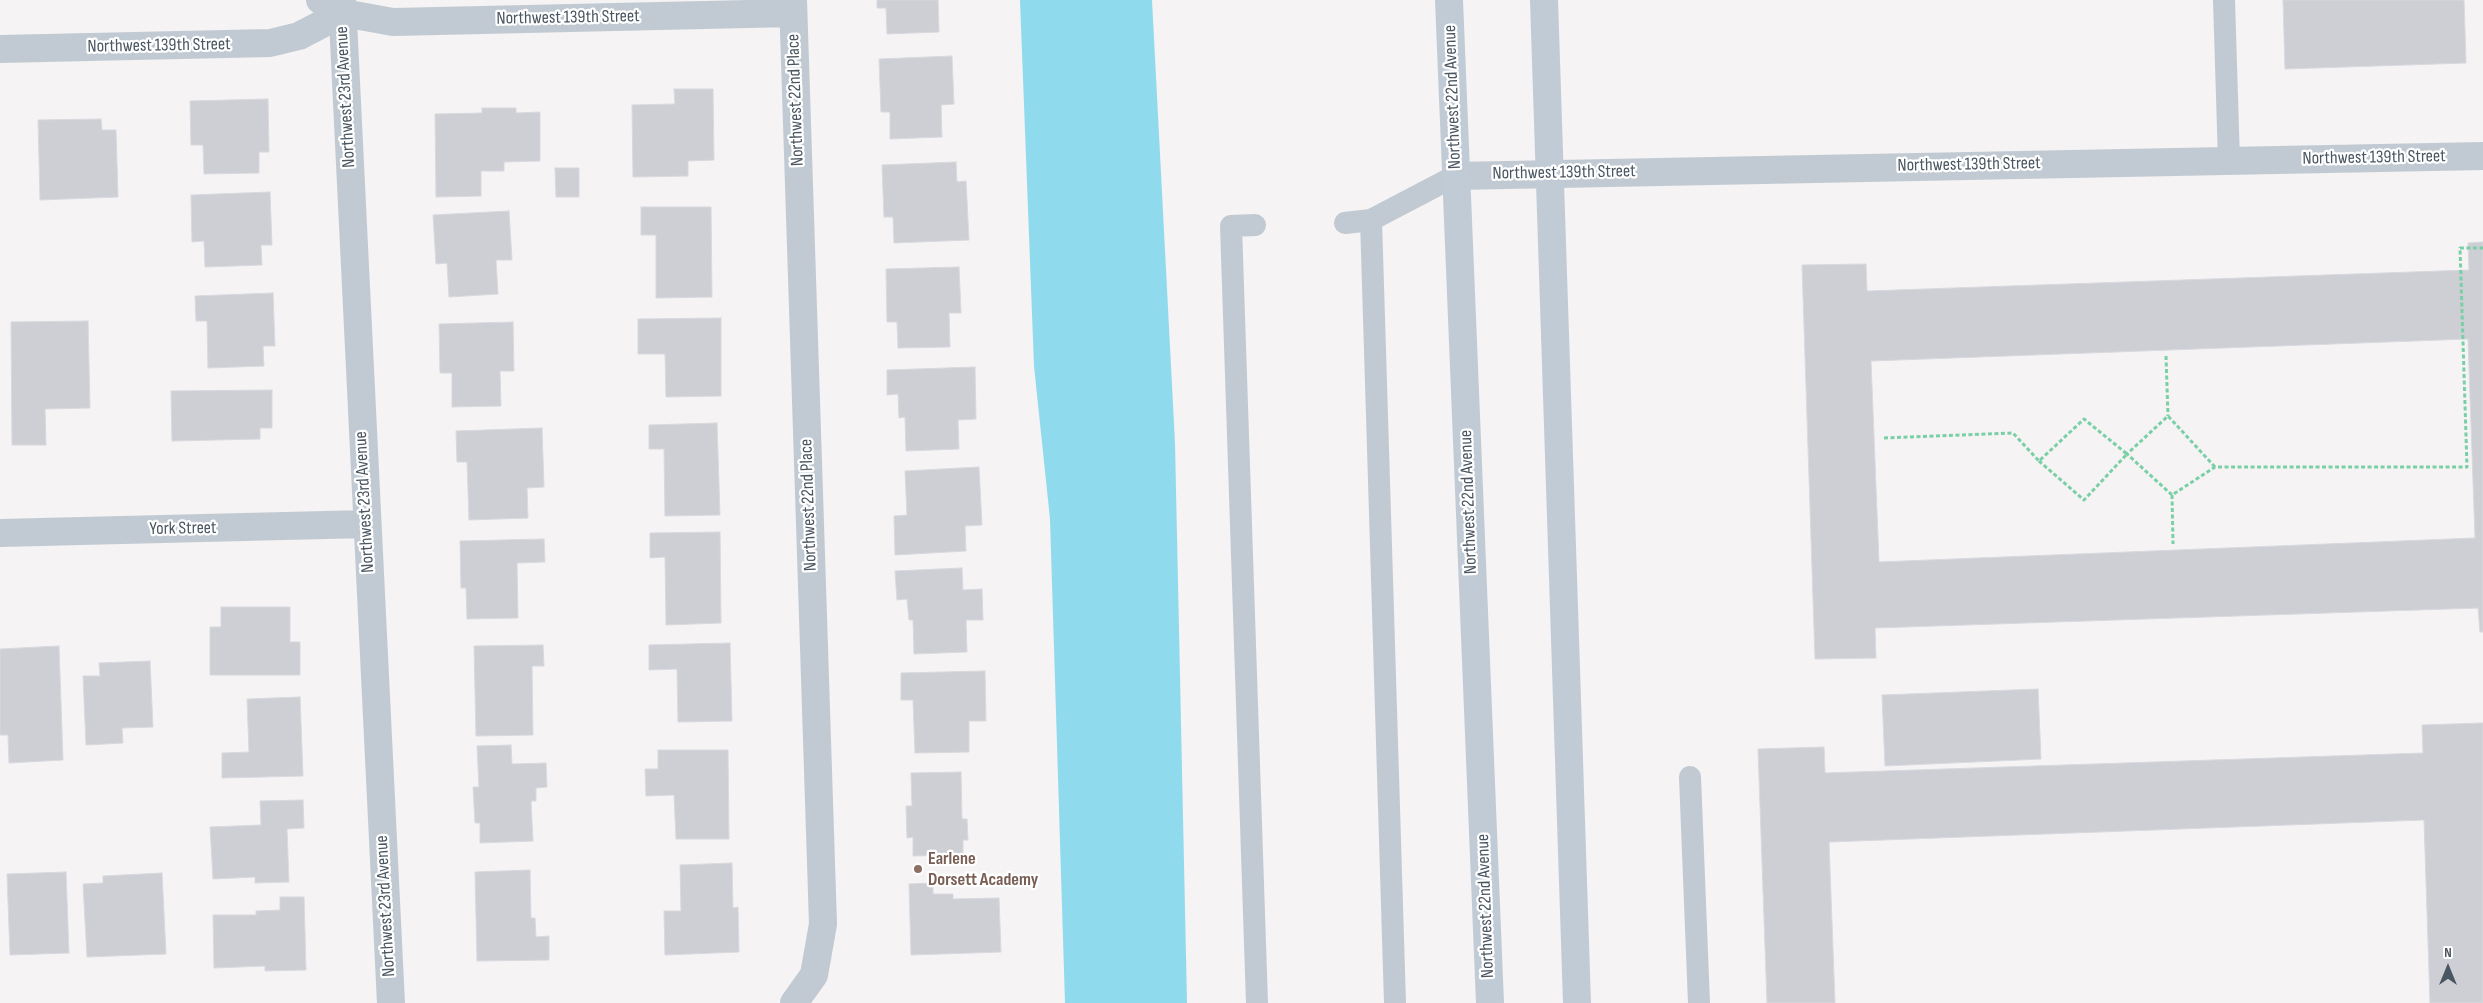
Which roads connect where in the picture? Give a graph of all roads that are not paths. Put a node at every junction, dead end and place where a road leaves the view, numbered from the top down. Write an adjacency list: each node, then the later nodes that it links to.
1 (1449, 0): 10 (main road, Northwest 22nd Avenue)
2 (1544, 0): 9 (main road)
3 (2224, 0): 8 (lane)
4 (335, 4): 5 (street, Northwest 139th Street); 6 (street, Northwest 139th Street); 14 (street, Northwest 23rd Avenue)
5 (793, 6): 18 (street, Northwest 22nd Place)
6 (0, 50)
7 (2483, 156): 8 (street, Northwest 139th Street)
8 (2229, 161): 9 (street, Northwest 139th Street)
9 (1549, 173): 10 (street, Northwest 139th Street); 22 (main road)
10 (1455, 176): 11 (lane); 21 (main road, Northwest 22nd Avenue)
11 (1370, 220): 12 (lane); 20 (lane)
12 (1345, 223)
13 (1255, 225): 19 (lane)
14 (366, 524): 15 (street, York Street); 17 (street, Northwest 23rd Avenue)
15 (0, 533)
16 (1690, 778): 23 (lane)
17 (391, 1003)
18 (794, 1003)
19 (1257, 1003)
20 (1395, 1003)
21 (1490, 1003)
22 (1577, 1003)
23 (1698, 1003)

